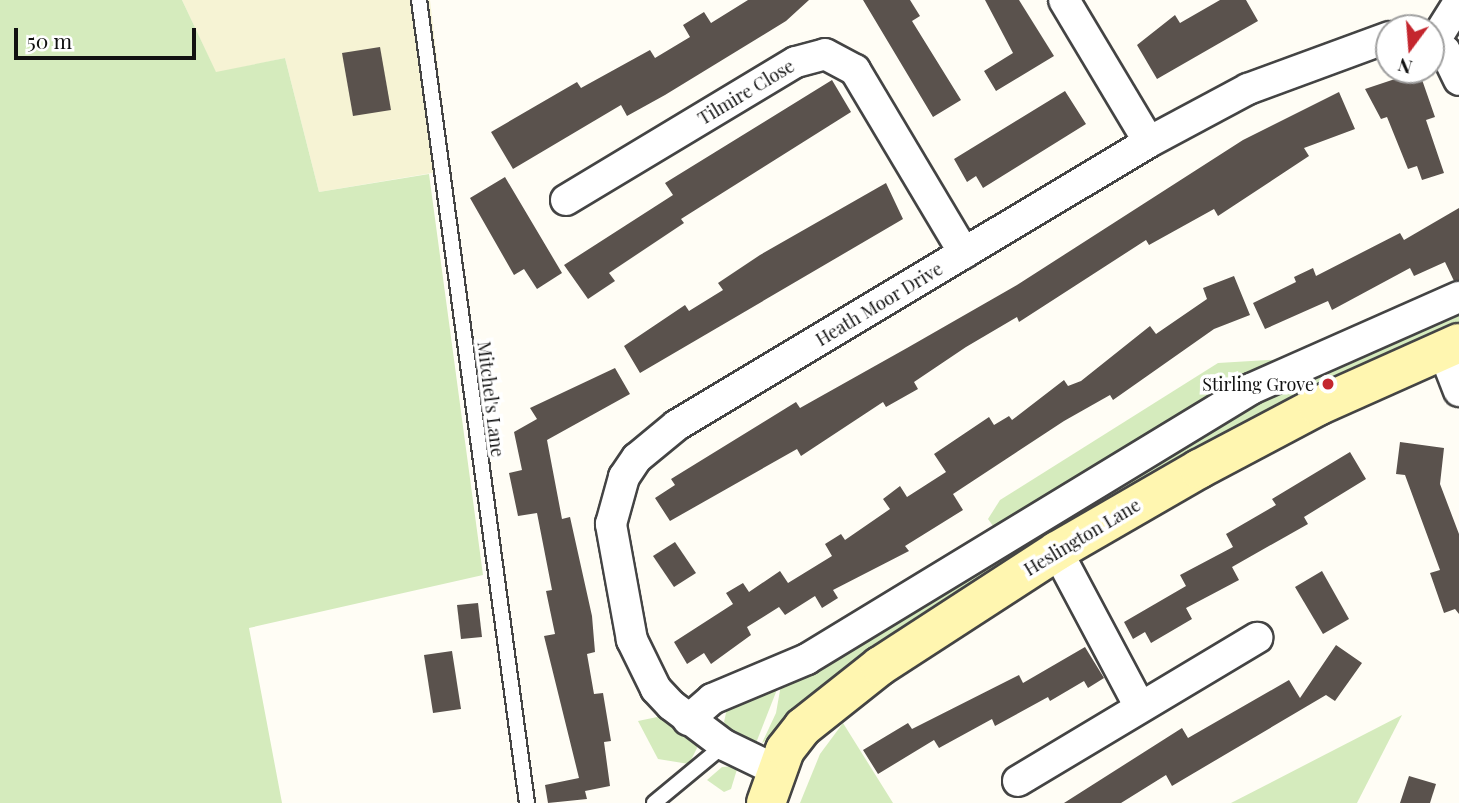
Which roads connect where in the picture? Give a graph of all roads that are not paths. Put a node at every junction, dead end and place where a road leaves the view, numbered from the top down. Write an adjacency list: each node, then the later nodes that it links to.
1 (419, 0): 21 (lane, Mitchel's Lane)
2 (1064, 0): 8 (street)
3 (1459, 2): 4 (street)
4 (1445, 22)
5 (1375, 42): 8 (street, Heath Moor Drive)
6 (1445, 51): 7 (street)
7 (1459, 80)
8 (1149, 142): 10 (street, Heath Moor Drive)
9 (566, 200): 10 (street, Tilmire Close)
10 (964, 253): 17 (street, Heath Moor Drive)
11 (1459, 297): 17 (street)
12 (1451, 346): 13 (street); 14 (street, Heslington Lane)
13 (1459, 391)
14 (1057, 551): 16 (street); 20 (street, Heslington Lane)
15 (1257, 638): 16 (street)
16 (1139, 705): 19 (street)
17 (688, 720): 18 (street, Heath Moor Drive)
18 (724, 745): 20 (street, Heath Moor Drive); 22 (lane)
19 (1018, 781)
20 (771, 786)
21 (527, 803)
22 (654, 803)

